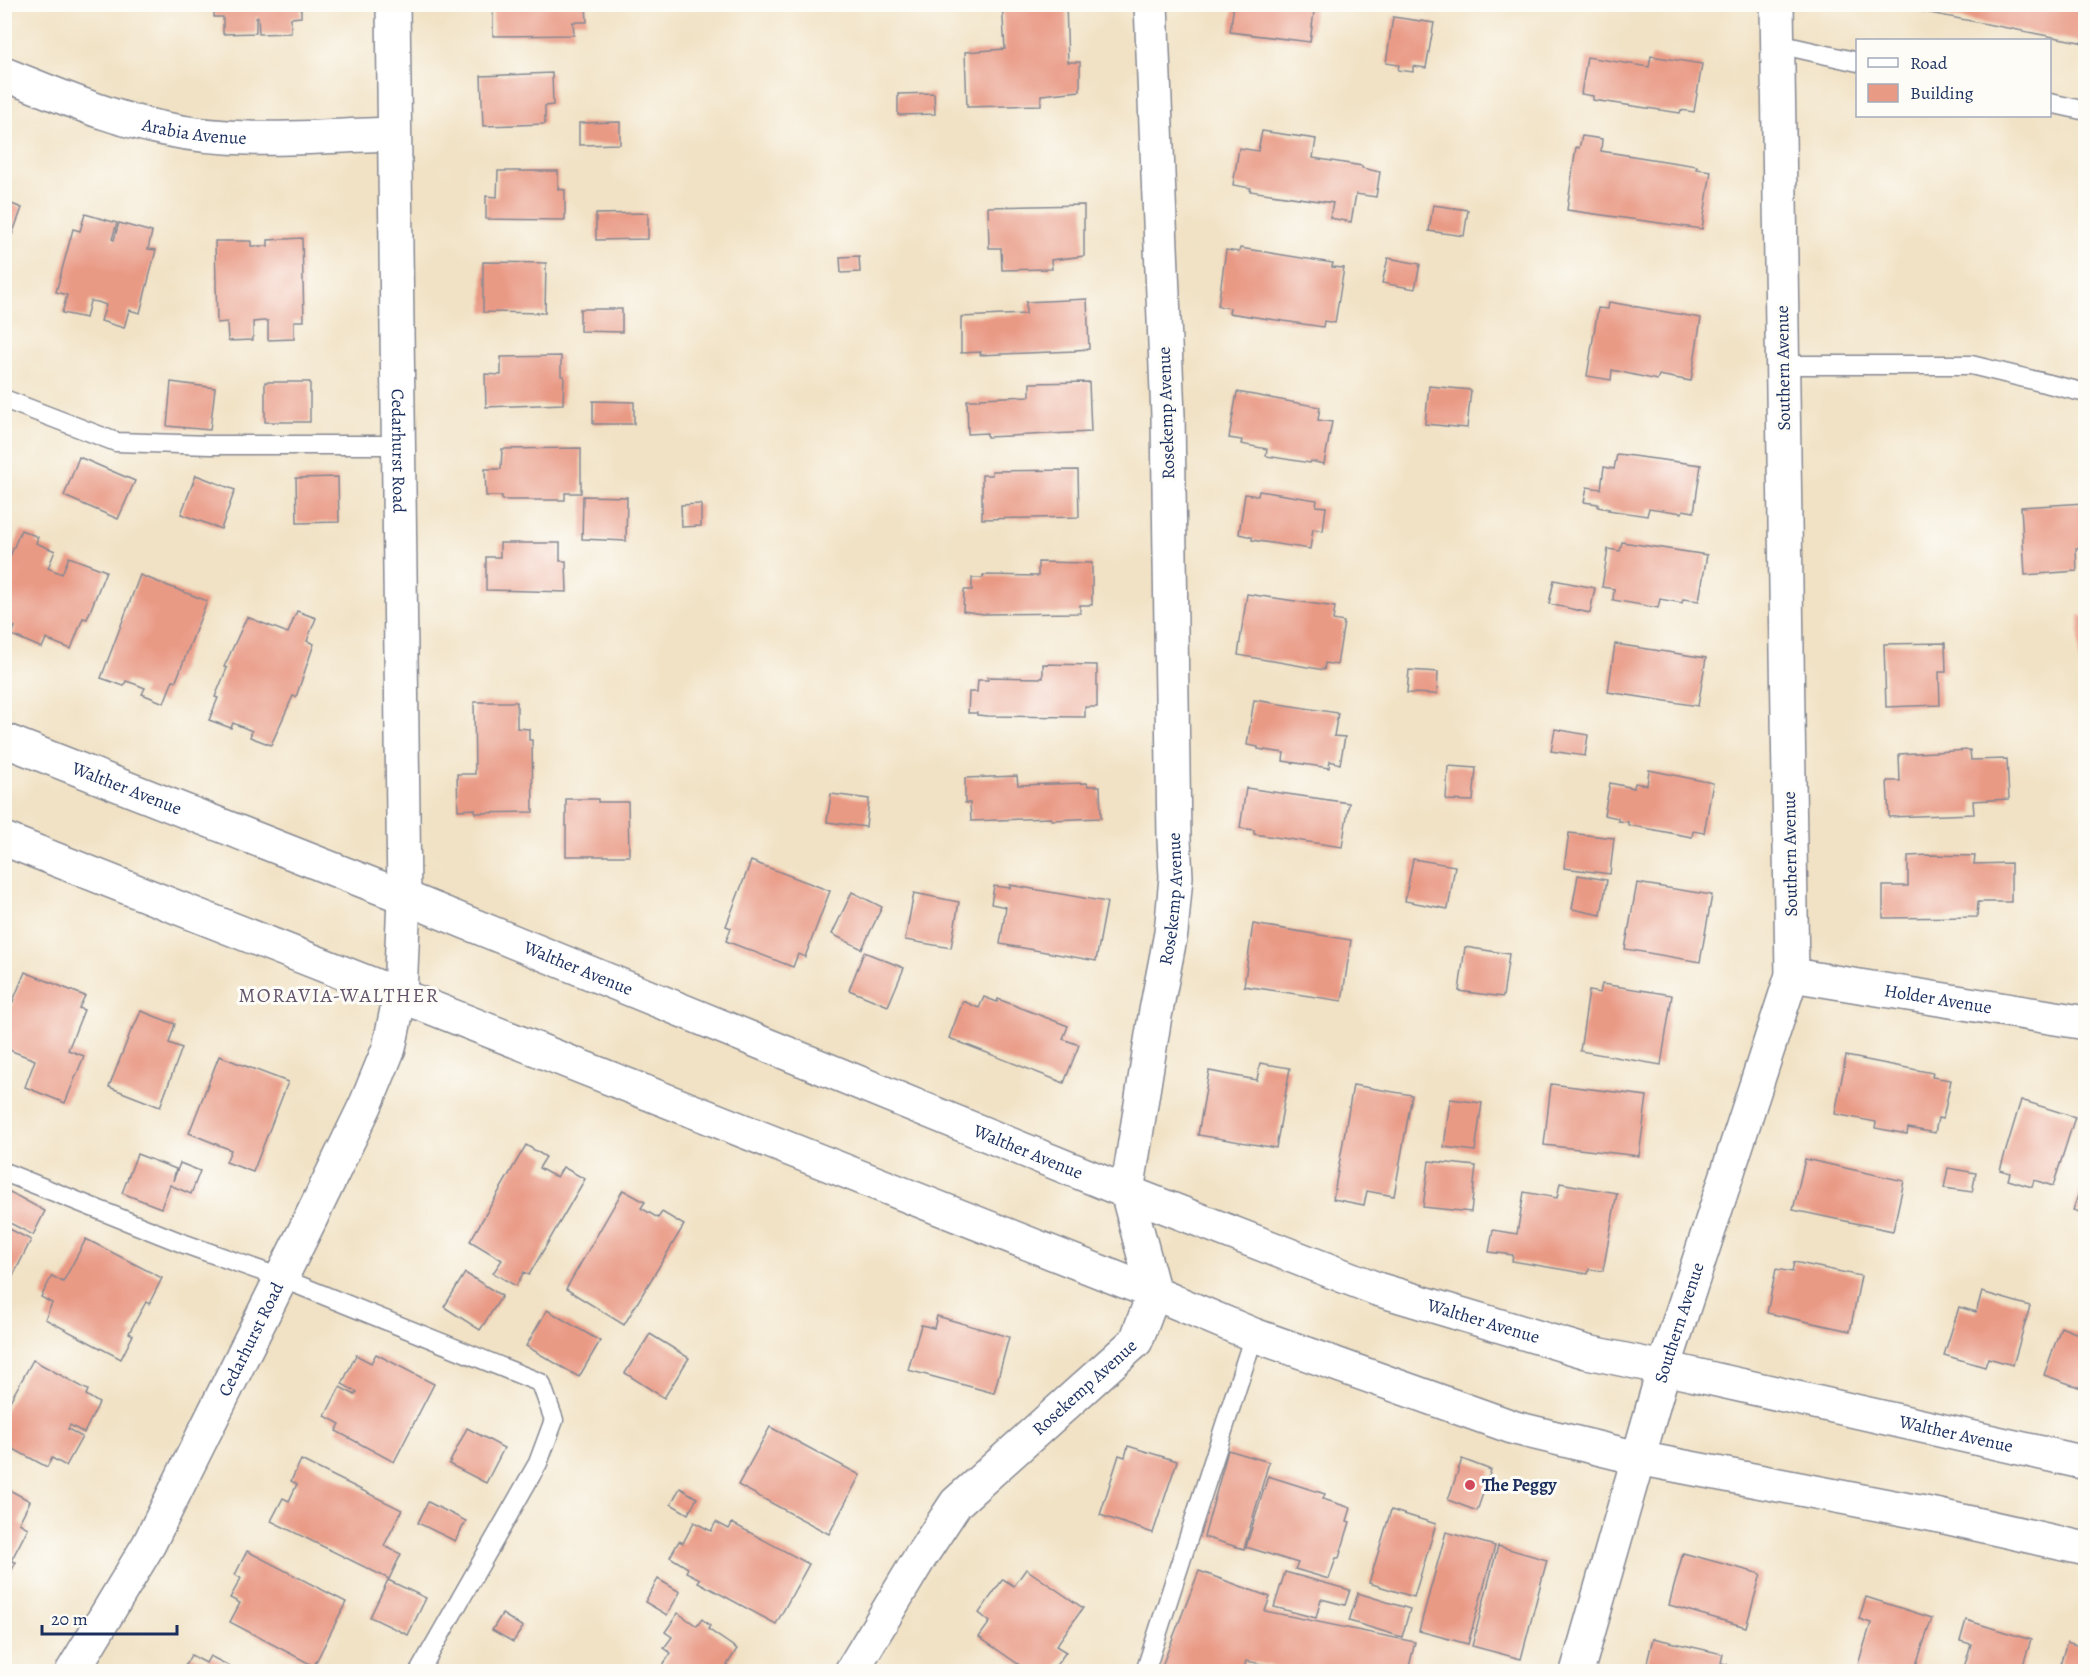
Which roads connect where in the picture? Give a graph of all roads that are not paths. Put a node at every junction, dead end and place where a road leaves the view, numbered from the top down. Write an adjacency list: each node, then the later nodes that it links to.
1 (393, 4): 9 (street, Cedarhurst Road)
2 (1151, 4): 21 (street, Rosekemp Avenue)
3 (1777, 4): 4 (street, Southern Avenue)
4 (1778, 44): 5 (lane); 10 (street, Southern Avenue)
5 (1856, 62)
6 (4, 74): 9 (street, Arabia Avenue)
7 (2051, 103): 8 (lane)
8 (2085, 111)
9 (394, 134): 13 (street, Cedarhurst Road)
10 (1783, 365): 11 (lane); 17 (street, Southern Avenue)
11 (2085, 393)
12 (4, 399): 13 (lane)
13 (398, 445): 16 (street, Cedarhurst Road)
14 (4, 740): 16 (street, Walther Avenue)
15 (4, 839): 18 (street)
16 (404, 897): 18 (street, Cedarhurst Road); 21 (street, Walther Avenue)
17 (1792, 975): 19 (street, Holder Avenue); 25 (street, Southern Avenue)
18 (400, 995): 22 (street, Cedarhurst Road); 23 (street)
19 (2085, 1023)
20 (4, 1172): 22 (lane)
21 (1127, 1192): 23 (street, Rosekemp Avenue); 25 (street, Walther Avenue)
22 (281, 1278): 29 (street, Cedarhurst Road); 30 (lane)
23 (1154, 1293): 24 (street); 31 (street, Rosekemp Avenue)
24 (1254, 1335): 26 (street); 32 (lane)
25 (1664, 1368): 26 (street, Southern Avenue); 27 (street, Walther Avenue)
26 (1638, 1458): 28 (street); 33 (street, Southern Avenue)
27 (2085, 1463)
28 (2085, 1549)
29 (72, 1671)
30 (419, 1671)
31 (851, 1671)
32 (1145, 1671)
33 (1577, 1671)

